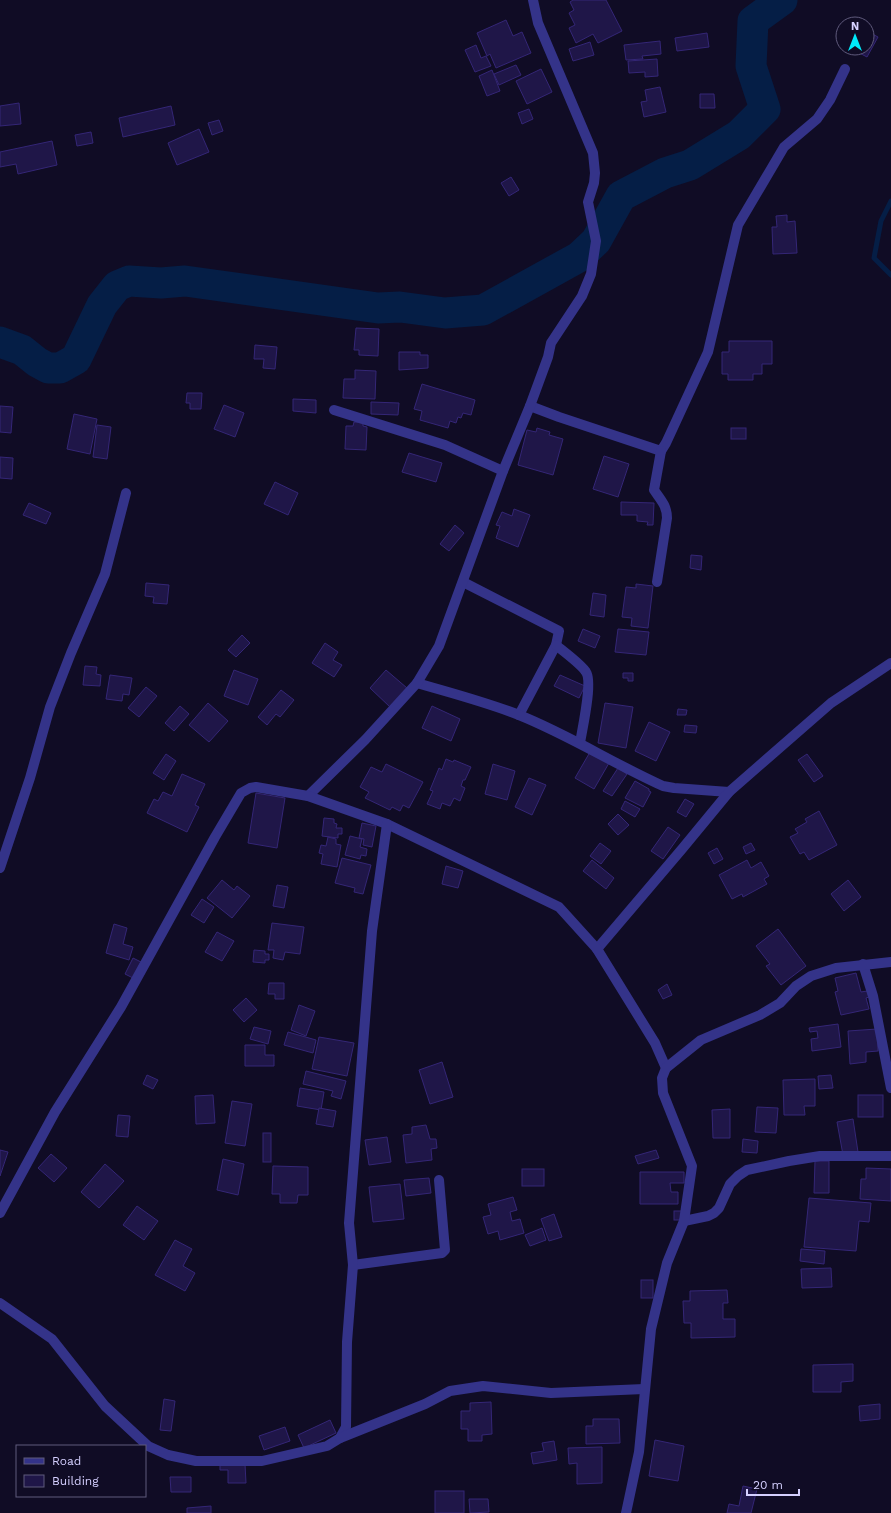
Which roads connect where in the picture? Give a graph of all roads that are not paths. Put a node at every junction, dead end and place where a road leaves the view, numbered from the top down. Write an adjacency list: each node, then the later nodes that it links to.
1 (533, 0): 3 (street)
2 (845, 69): 5 (street)
3 (530, 406): 5 (street); 6 (street)
4 (334, 410): 6 (street)
5 (660, 451): 9 (street)
6 (503, 471): 8 (street)
7 (126, 493): 18 (street)
8 (463, 582): 10 (street); 12 (street)
9 (657, 582)
10 (556, 644): 13 (street); 14 (street)
11 (891, 663): 15 (street)
12 (417, 683): 13 (street); 16 (street)
13 (519, 715): 14 (street)
14 (580, 743): 15 (street)
15 (729, 792): 19 (street)
16 (308, 796): 17 (street); 26 (street)
17 (386, 824): 19 (street); 28 (street)
18 (0, 868)
19 (597, 949): 22 (street)
20 (891, 962): 21 (street)
21 (863, 964): 22 (street); 23 (street)
22 (666, 1068): 27 (street)
23 (891, 1088)
24 (891, 1156): 27 (street)
25 (439, 1180): 28 (street)
26 (0, 1213)
27 (684, 1221): 30 (street)
28 (353, 1265): 31 (street)
29 (0, 1304): 31 (street)
30 (644, 1389): 31 (street); 32 (street)
31 (340, 1438)
32 (626, 1513)

